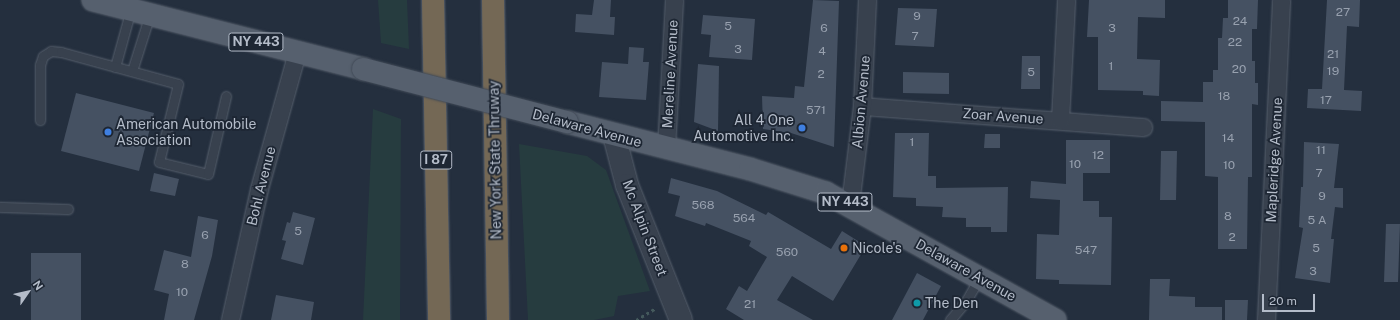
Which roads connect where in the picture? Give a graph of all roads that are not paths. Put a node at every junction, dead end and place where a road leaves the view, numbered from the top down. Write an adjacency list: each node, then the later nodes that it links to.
1 (93, 0): 8 (main road, Delaware Avenue / NY 443)
2 (433, 0): 24 (highway, I 87)
3 (493, 0): 25 (highway, New York State Thruway)
4 (674, 0): 18 (street, Mereline Avenue)
5 (867, 0): 13 (street, Albion Avenue)
6 (1066, 0): 15 (street)
7 (1281, 0): 29 (street, Mapleridge Avenue)
8 (141, 12): 9 (main road, Delaware Avenue / NY 443); 10 (lane); 11 (lane)
9 (297, 52): 17 (main road, Delaware Avenue / NY 443, bridge); 23 (street, Bohl Avenue)
10 (115, 67): 11 (lane); 14 (lane)
11 (132, 72): 12 (lane)
12 (226, 96)
13 (862, 106): 15 (street, Zoar Avenue); 19 (street, Albion Avenue)
14 (40, 120)
15 (1060, 120): 16 (street, Zoar Avenue)
16 (1143, 127)
17 (614, 135): 18 (main road, Delaware Avenue / NY 443); 26 (street, Mc Alpin Street)
18 (666, 148): 19 (main road, Delaware Avenue / NY 443)
19 (850, 204): 22 (main road, Delaware Avenue / NY 443)
20 (0, 207): 21 (lane)
21 (68, 209)
22 (980, 277): 27 (lane); 28 (main road, Delaware Avenue / NY 443)
23 (230, 320)
24 (439, 320)
25 (498, 320)
26 (682, 320)
27 (950, 320)
28 (1056, 320)
29 (1266, 320)

